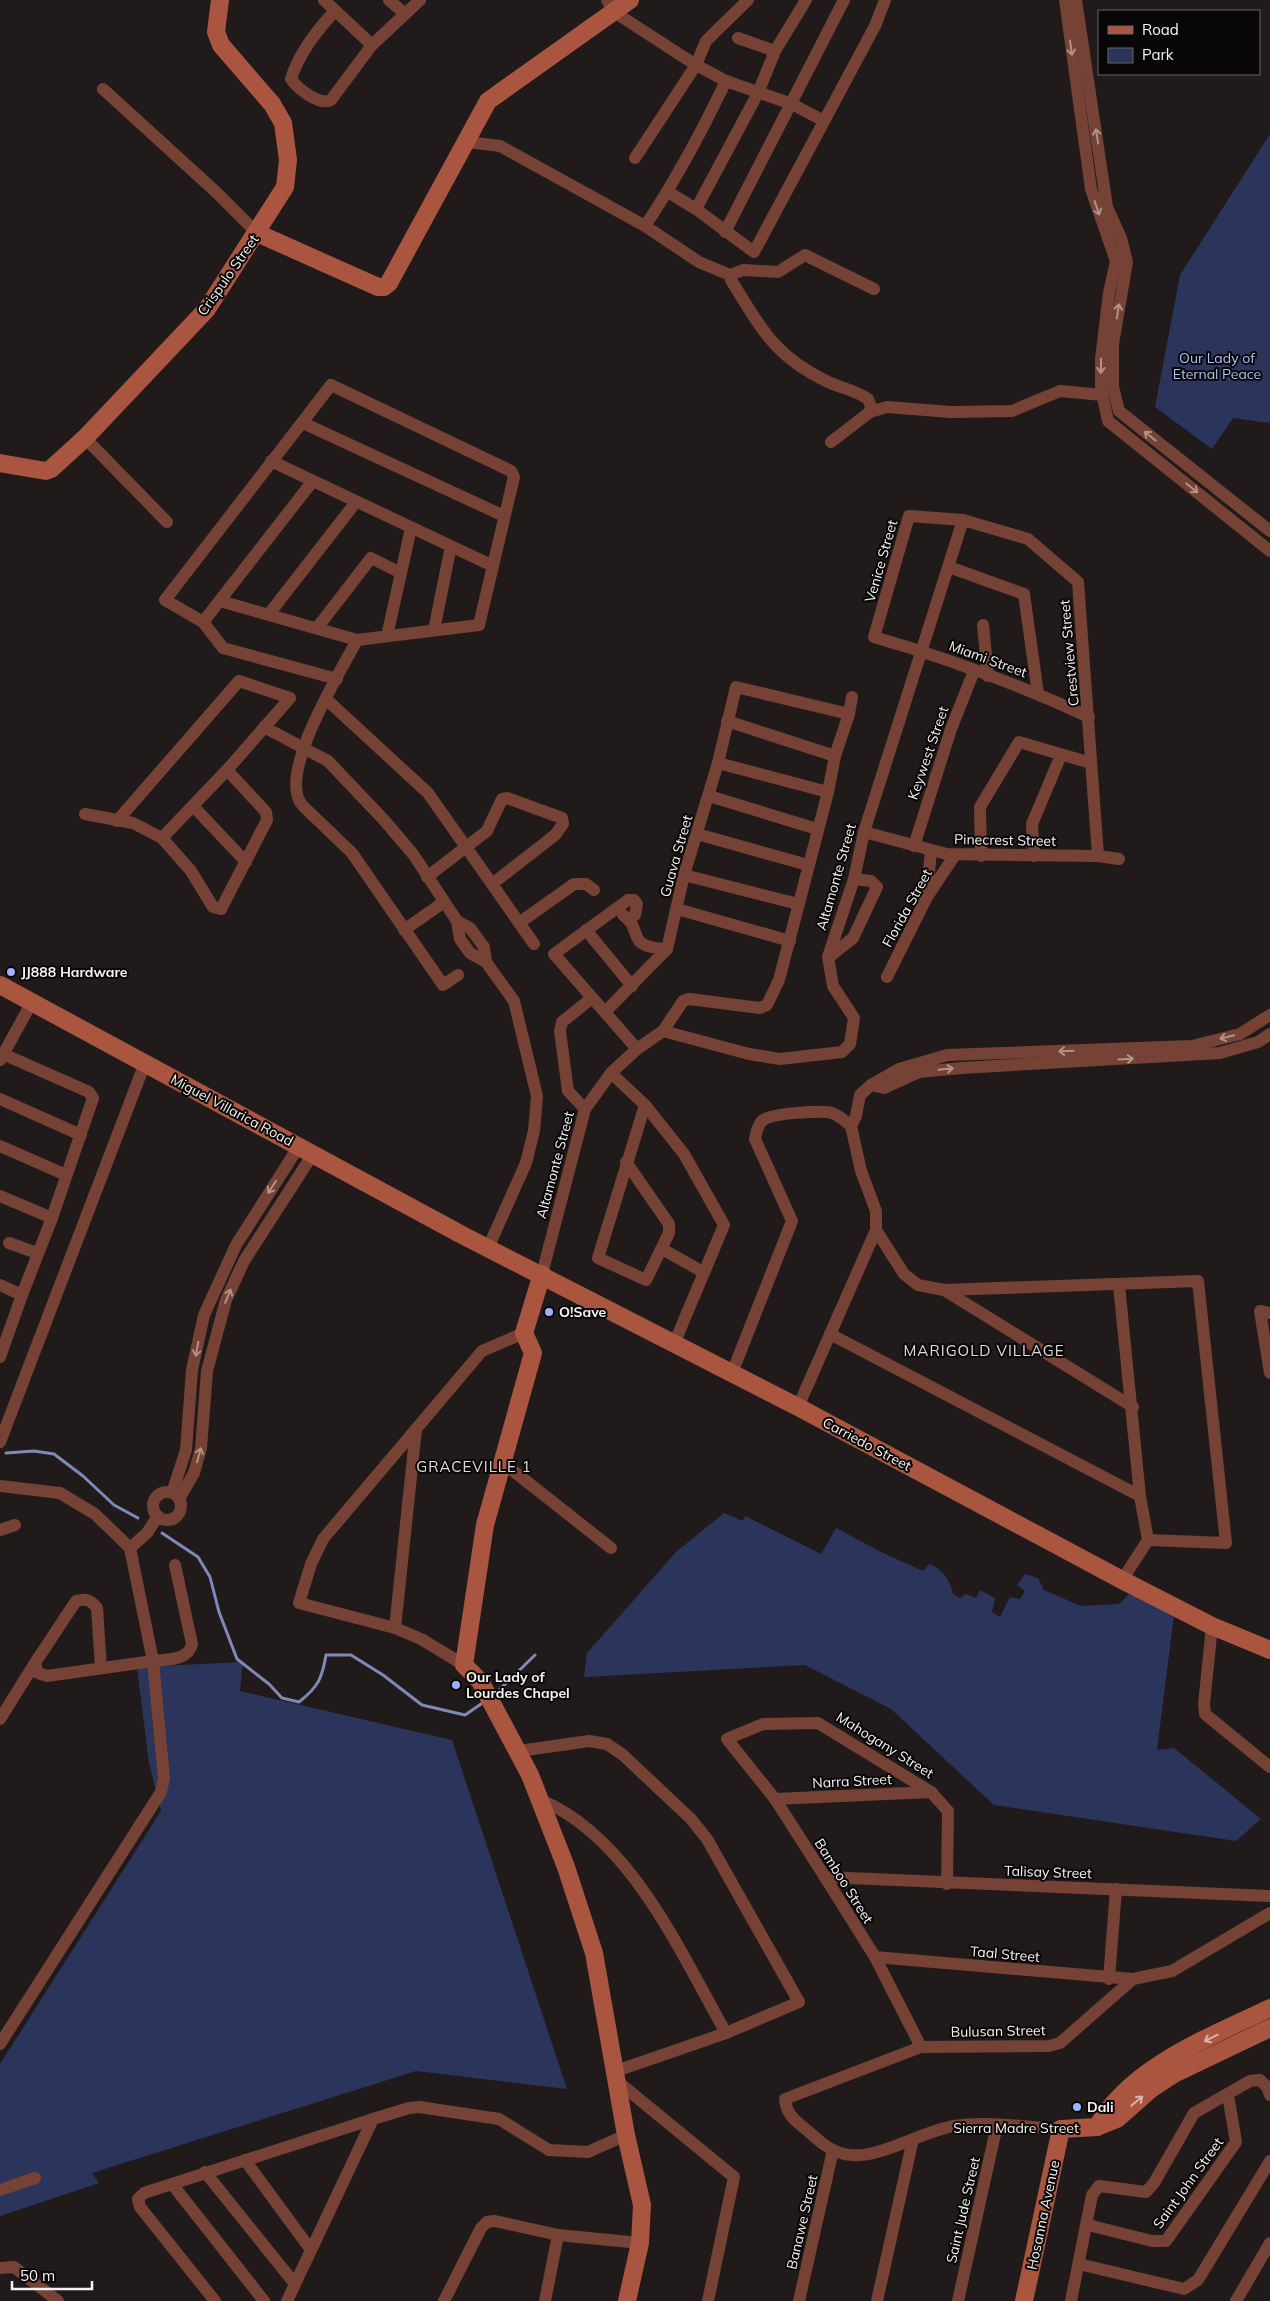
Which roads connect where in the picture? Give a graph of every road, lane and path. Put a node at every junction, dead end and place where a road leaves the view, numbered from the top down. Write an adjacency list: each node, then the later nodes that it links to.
1 (220, 0): 30 (street, Crispulo Street)
2 (324, 0): 13 (street)
3 (389, 0): 14 (street)
4 (420, 0): 14 (street)
5 (630, 0): 12 (street)
6 (748, 0): 18 (street)
7 (806, 0): 17 (street)
8 (844, 0): 22 (street)
9 (1065, 0): 33 (street, one-way to 33)
10 (1076, 0): 46 (street, one-way to 10)
11 (882, 1): 23 (street)
12 (611, 6): 18 (street); 24 (street)
13 (335, 11): 16 (street); 16 (street)
14 (405, 14): 16 (street)
15 (738, 38): 17 (street)
16 (372, 45)
17 (775, 51): 21 (street)
18 (696, 65): 19 (street); 25 (street)
19 (726, 81): 21 (street); 26 (street)
20 (103, 88): 30 (street)
21 (758, 93): 22 (street); 27 (street)
22 (792, 104): 23 (street); 29 (street)
23 (824, 121): 29 (street)
24 (467, 142): 28 (street); 30 (street)
25 (636, 158)
26 (668, 192): 27 (street); 28 (street)
27 (696, 210): 29 (street)
28 (645, 226): 31 (street)
29 (726, 232)
30 (257, 233): 36 (street, Crispulo Street)
31 (730, 275): 32 (street); 34 (street)
32 (874, 289)
33 (1103, 395): 34 (street); 48 (street, one-way to 48)
34 (870, 412): 37 (street)
35 (303, 423): 38 (street); 42 (street); 42 (street)
36 (86, 438): 39 (street, Crispulo Street); 44 (street)
37 (831, 442)
38 (271, 461): 40 (street); 54 (street)
39 (0, 462)
40 (312, 482): 41 (street); 52 (street)
41 (356, 502): 45 (street); 53 (street)
42 (504, 516): 49 (street)
43 (964, 520): 50 (street, Altamonte Street); 59 (street, Venice Street); 69 (street, Crestview Street)
44 (168, 522)
45 (411, 528): 47 (street); 51 (street)
46 (1270, 532)
47 (451, 546): 49 (street); 57 (street)
48 (1270, 551)
49 (493, 566): 57 (street)
50 (949, 568): 61 (street, Altamonte Street); 65 (street)
51 (401, 573): 56 (street); 58 (street)
52 (220, 600): 53 (street); 54 (street)
53 (269, 614): 56 (street)
54 (203, 622): 64 (street)
55 (983, 625): 63 (street)
56 (316, 628): 60 (street)
57 (434, 630): 58 (street)
58 (388, 636): 60 (street)
59 (874, 637): 61 (street, Miami Street)
60 (357, 640): 64 (street)
61 (921, 650): 62 (street, Miami Street); 84 (street, Altamonte Street)
62 (974, 671): 63 (street, Miami Street); 87 (street, Keywest Street)
63 (988, 676): 65 (street, Miami Street)
64 (337, 679): 67 (street)
65 (1038, 694): 69 (street, Miami Street)
66 (852, 697): 68 (street)
67 (326, 699): 72 (street); 88 (street)
68 (849, 714): 70 (street, Guava Street); 74 (street)
69 (1089, 718): 76 (street, Crestview Street)
70 (727, 721): 74 (street); 75 (street, Guava Street)
71 (264, 727): 72 (street); 77 (street); 82 (street)
72 (302, 748): 98 (street); 109 (street)
73 (1061, 755): 76 (street); 91 (street); 92 (street)
74 (835, 756): 78 (street)
75 (718, 763): 78 (street); 79 (street, Guava Street)
76 (1092, 763): 93 (street, Crestview Street)
77 (227, 770): 80 (street); 95 (street)
78 (828, 792): 83 (street)
79 (709, 796): 83 (street); 85 (street, Guava Street)
80 (193, 806): 86 (street); 95 (street)
81 (84, 814): 82 (street)
82 (117, 821): 86 (street)
83 (817, 829): 96 (street)
84 (864, 832): 87 (street, Pinecrest Street); 99 (street, Altamonte Street)
85 (697, 834): 96 (street); 97 (street, Guava Street)
86 (162, 838): 95 (street)
87 (914, 846): 89 (street, Pinecrest Street)
88 (467, 848): 98 (street); 100 (street); 100 (street)
89 (931, 850): 90 (street, Pinecrest Street); 102 (street)
90 (955, 855): 91 (street, Pinecrest Street); 102 (street, Florida Street)
91 (981, 856): 92 (street, Pinecrest Street)
92 (1034, 856): 93 (street, Pinecrest Street)
93 (1098, 856): 94 (street, Pinecrest Street)
94 (1119, 859)
95 (246, 862)
96 (808, 865): 104 (street)
97 (684, 875): 104 (street); 106 (street, Guava Street)
98 (427, 877): 103 (street)
99 (854, 879): 114 (street, Altamonte Street); 114 (street)
100 (492, 884): 108 (street)
101 (594, 890): 108 (street)
102 (927, 897): 116 (street, Florida Street)
103 (444, 902): 109 (street); 144 (street)
104 (798, 904): 111 (street)
105 (615, 909): 107 (street); 107 (street); 110 (street)
106 (677, 909): 111 (street); 113 (street, Guava Street)
107 (629, 919): 113 (street)
108 (519, 923): 112 (street)
109 (404, 930): 115 (street)
110 (586, 930): 117 (street); 119 (street)
111 (790, 941): 123 (street)
112 (534, 944)
113 (667, 949): 117 (street, Guava Street)
114 (828, 957): 123 (street, Altamonte Street)
115 (458, 975)
116 (887, 977)
117 (632, 986): 121 (street, Guava Street)
118 (1, 987): 120 (street, Miguel Villarica Road)
119 (592, 998): 121 (street); 132 (street)
120 (32, 1002): 126 (street); 127 (street, Miguel Villarica Road)
121 (605, 1012): 125 (street)
122 (1270, 1015): 129 (street, one-way to 129)
123 (663, 1030): 125 (street, Altamonte Street)
124 (1270, 1034): 129 (street, one-way to 124)
125 (637, 1049): 128 (street, Altamonte Street)
126 (2, 1057): 134 (street)
127 (145, 1063): 136 (street, Miguel Villarica Road); 165 (street)
128 (611, 1074): 131 (street); 132 (street, Altamonte Street)
129 (877, 1087): 133 (street)
130 (0, 1099): 134 (street)
131 (645, 1106): 137 (street); 147 (street)
132 (585, 1110): 148 (street, Altamonte Street)
133 (851, 1126): 141 (street); 160 (street)
134 (81, 1135): 138 (street)
135 (0, 1146): 138 (street)
136 (306, 1150): 142 (street, Miguel Villarica Road); 168 (street)
137 (626, 1162): 145 (street); 145 (street)
138 (66, 1175): 140 (street)
139 (0, 1196): 140 (street)
140 (52, 1218): 146 (street)
141 (876, 1230): 151 (street); 155 (street)
142 (464, 1236): 144 (street, Carriedo Street)
143 (9, 1243): 146 (street)
144 (488, 1248): 148 (street, Carriedo Street)
145 (662, 1249): 147 (street)
146 (38, 1253): 152 (street)
147 (703, 1272): 157 (street)
148 (542, 1274): 154 (street); 157 (street, Carriedo Street)
149 (0, 1285): 152 (street)
150 (1119, 1285): 151 (street); 163 (street); 173 (street)
151 (944, 1290): 163 (street)
152 (22, 1295): 156 (street)
153 (1270, 1312): 159 (street)
154 (524, 1333): 164 (street); 166 (street)
155 (830, 1334): 162 (street); 169 (street)
156 (4, 1335): 158 (street)
157 (674, 1344): 160 (street, Carriedo Street)
158 (0, 1357)
159 (1269, 1357): 161 (street)
160 (732, 1373): 162 (street, Carriedo Street)
161 (1270, 1373)
162 (798, 1407): 177 (street, Carriedo Street)
163 (1133, 1407): 169 (street)
164 (416, 1429): 179 (street); 179 (street)
165 (0, 1442)
166 (502, 1462): 175 (street); 183 (street)
167 (0, 1486): 174 (street)
168 (176, 1496): 170 (street); 170 (street)
169 (1140, 1496): 173 (street)
170 (158, 1516): 174 (street)
171 (15, 1525): 172 (street)
172 (0, 1530)
173 (1148, 1540): 177 (street)
174 (130, 1548): 181 (street)
175 (611, 1548)
176 (175, 1566): 181 (street)
177 (1122, 1580): 178 (street, Carriedo Street)
178 (1212, 1626): 180 (street, Carriedo Street); 188 (street)
179 (395, 1628): 183 (street)
180 (1270, 1650)
181 (153, 1661): 184 (street); 204 (street)
182 (35, 1663): 184 (street); 184 (street); 185 (street)
183 (464, 1666): 187 (street)
184 (101, 1668)
185 (0, 1719)
186 (727, 1739): 189 (street, Mahogany Street); 190 (street, Bamboo Street)
187 (519, 1751): 191 (street); 203 (street)
188 (1270, 1767)
189 (931, 1792): 190 (street, Narra Street); 193 (street, Mahogany Street)
190 (775, 1799): 192 (street, Bamboo Street)
191 (541, 1800): 203 (street); 206 (street)
192 (824, 1877): 193 (street, Talisay Street); 197 (street, Bamboo Street)
193 (947, 1884): 194 (street, Talisay Street)
194 (1116, 1889): 195 (street, Talisay Street); 198 (street)
195 (1270, 1896)
196 (1270, 1913): 199 (street, Bulusan Street)
197 (875, 1957): 198 (street, Taal Street); 205 (street, Bamboo Street)
198 (1109, 1979): 199 (street, Taal Street)
199 (1133, 1980): 205 (street, Bulusan Street)
200 (1270, 2008): 202 (street, Sierra Madre Street)
201 (1270, 2028): 202 (street, Sierra Madre Street)
202 (1244, 2031): 212 (street, Sierra Madre Street)
203 (726, 2033): 206 (street)
204 (0, 2044)
205 (921, 2047): 209 (street, Bulusan Street)
206 (616, 2076): 213 (street); 237 (street)
207 (1228, 2095): 208 (street); 222 (street); 222 (street, Saint John Street)
208 (1270, 2095)
209 (785, 2099): 215 (street, Sierra Madre Street)
210 (373, 2119): 213 (street); 216 (street); 226 (street)
211 (998, 2125): 212 (street, Sierra Madre Street); 214 (street, Sierra Madre Street); 240 (street, Saint Jude Street)
212 (1061, 2129): 241 (street, Hosanna Avenue)
213 (626, 2135): 224 (street)
214 (913, 2139): 215 (street, Sierra Madre Street); 239 (street)
215 (833, 2150): 238 (street, Banawe Street)
216 (245, 2160): 218 (street); 226 (street)
217 (1270, 2161): 227 (street)
218 (205, 2172): 220 (street); 229 (street)
219 (35, 2178): 221 (street)
220 (172, 2184): 231 (street); 232 (street)
221 (0, 2190)
222 (1088, 2225): 227 (street)
223 (558, 2236): 224 (street); 234 (street); 235 (street)
224 (640, 2243): 236 (street)
225 (1270, 2243): 243 (street)
226 (311, 2250): 229 (street)
227 (1079, 2264): 242 (street)
228 (0, 2268): 230 (street)
229 (295, 2284): 233 (street)
230 (58, 2301)
231 (215, 2301)
232 (264, 2301)
233 (287, 2301)
234 (444, 2301)
235 (545, 2301)
236 (627, 2301)
237 (708, 2301)
238 (799, 2301)
239 (877, 2301)
240 (958, 2301)
241 (1024, 2301)
242 (1071, 2301)
243 (1236, 2301)

